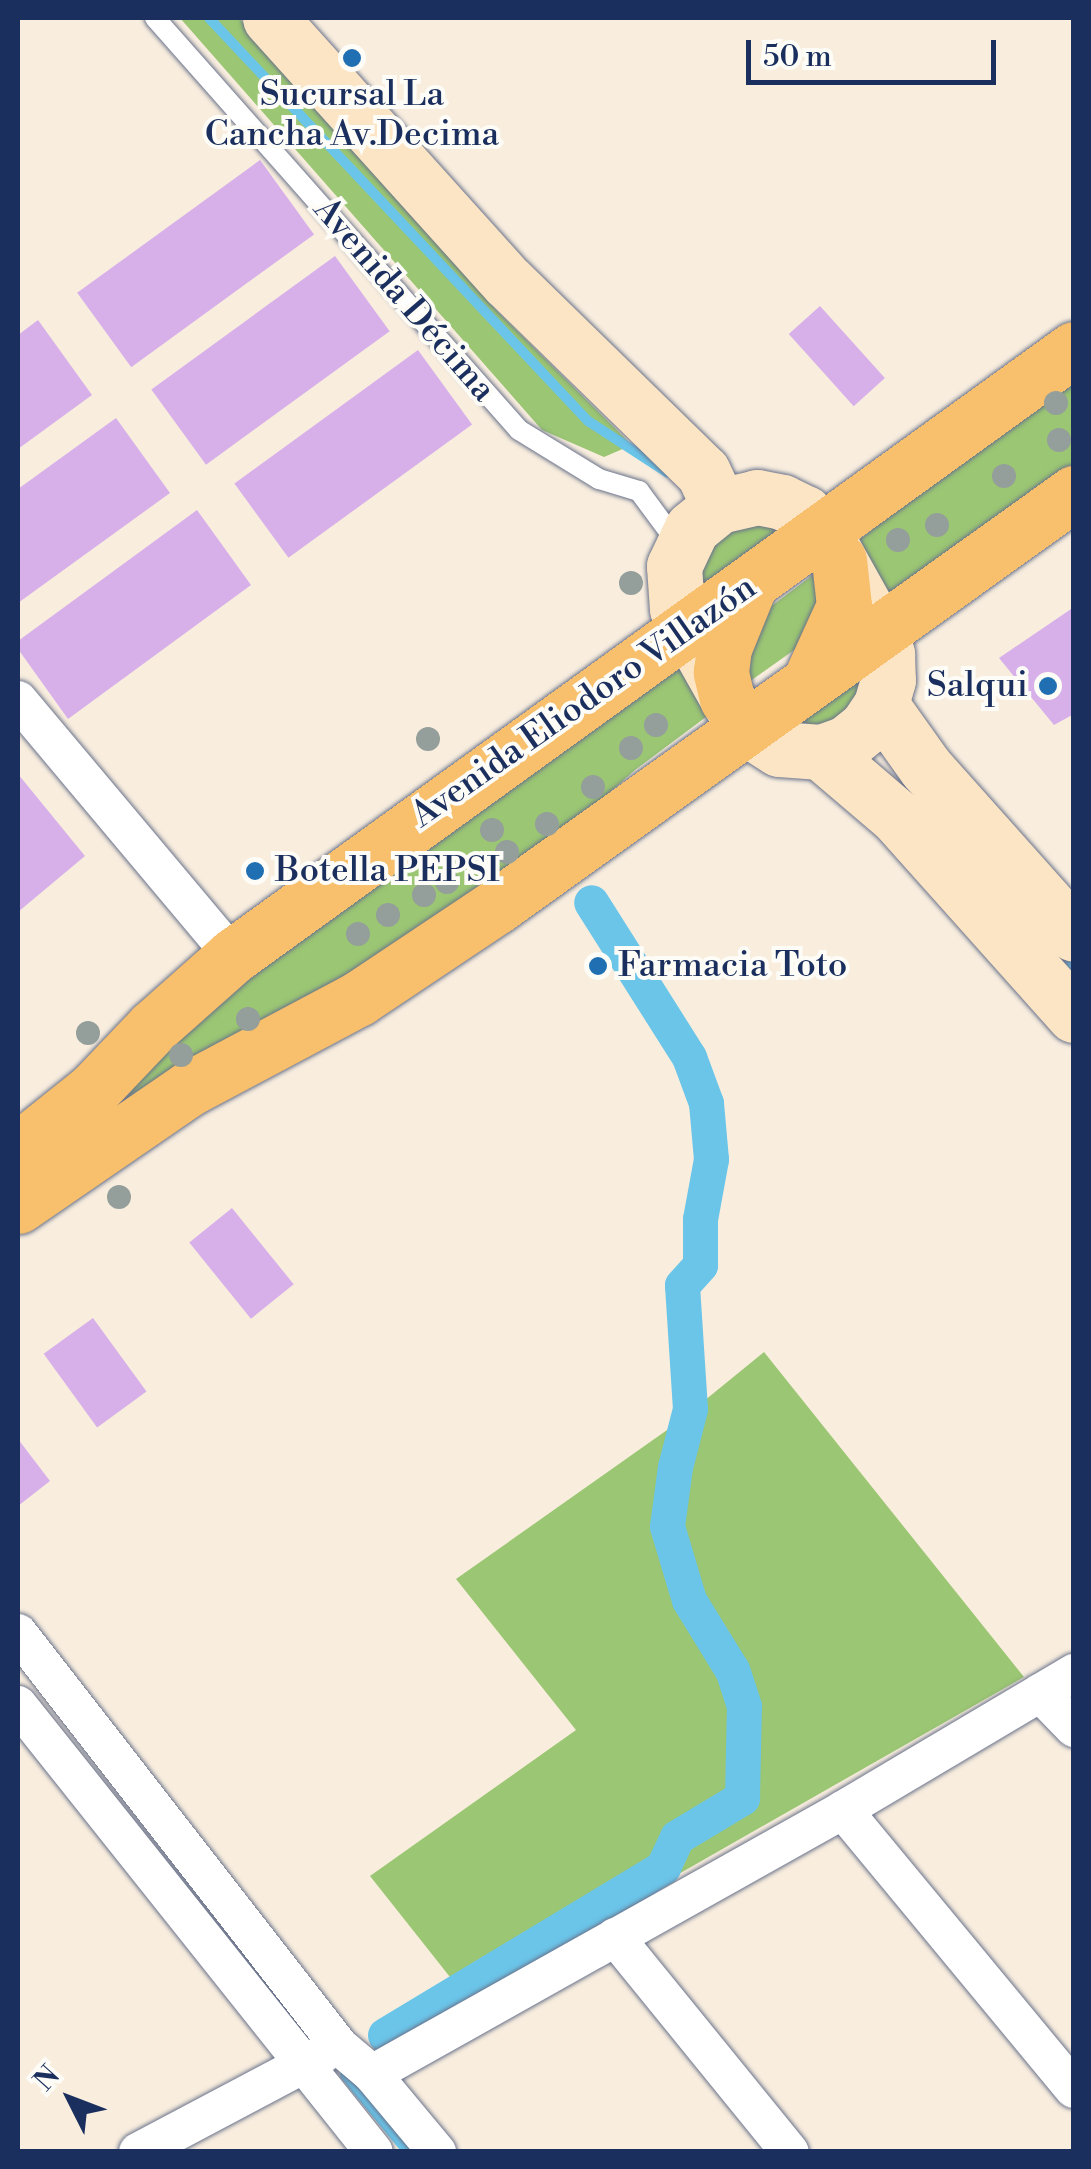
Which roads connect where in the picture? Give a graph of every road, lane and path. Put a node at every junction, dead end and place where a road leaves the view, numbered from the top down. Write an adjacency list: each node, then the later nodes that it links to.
1 (155, 18): 6 (lane, Avenida Décima)
2 (270, 18): 5 (main road)
3 (1074, 348): 7 (highway, Avenida Eliodoro Villazón)
4 (1074, 492): 10 (highway)
5 (719, 506): 6 (main road); 7 (main road)
6 (680, 546): 9 (main road)
7 (831, 546): 8 (highway, Avenida Eliodoro Villazón); 10 (main road); 11 (highway)
8 (750, 584): 9 (highway, Avenida Eliodoro Villazón); 14 (highway)
9 (687, 628): 14 (main road); 17 (highway, Avenida Eliodoro Villazón)
10 (878, 630): 11 (highway); 13 (main road)
11 (812, 677): 14 (highway)
12 (18, 700): 17 (street)
13 (880, 705): 15 (main road); 16 (main road)
14 (735, 712): 15 (main road); 20 (highway)
15 (821, 752): 18 (main road)
16 (1074, 934)
17 (233, 956): 19 (highway, Avenida Eliodoro Villazón)
18 (1074, 1015)
19 (18, 1150)
20 (18, 1206)
21 (18, 1633): 28 (street)
22 (1074, 1674): 23 (street)
23 (1040, 1693): 25 (street); 26 (street)
24 (18, 1705): 29 (street)
25 (1074, 1728)
26 (843, 1810): 27 (street); 31 (street)
27 (615, 1937): 30 (street); 35 (street)
28 (339, 2046): 29 (street); 30 (street)
29 (302, 2065): 32 (street); 33 (street)
30 (372, 2074): 34 (street)
31 (1074, 2090)
32 (138, 2152)
33 (374, 2152)
34 (436, 2152)
35 (790, 2152)

